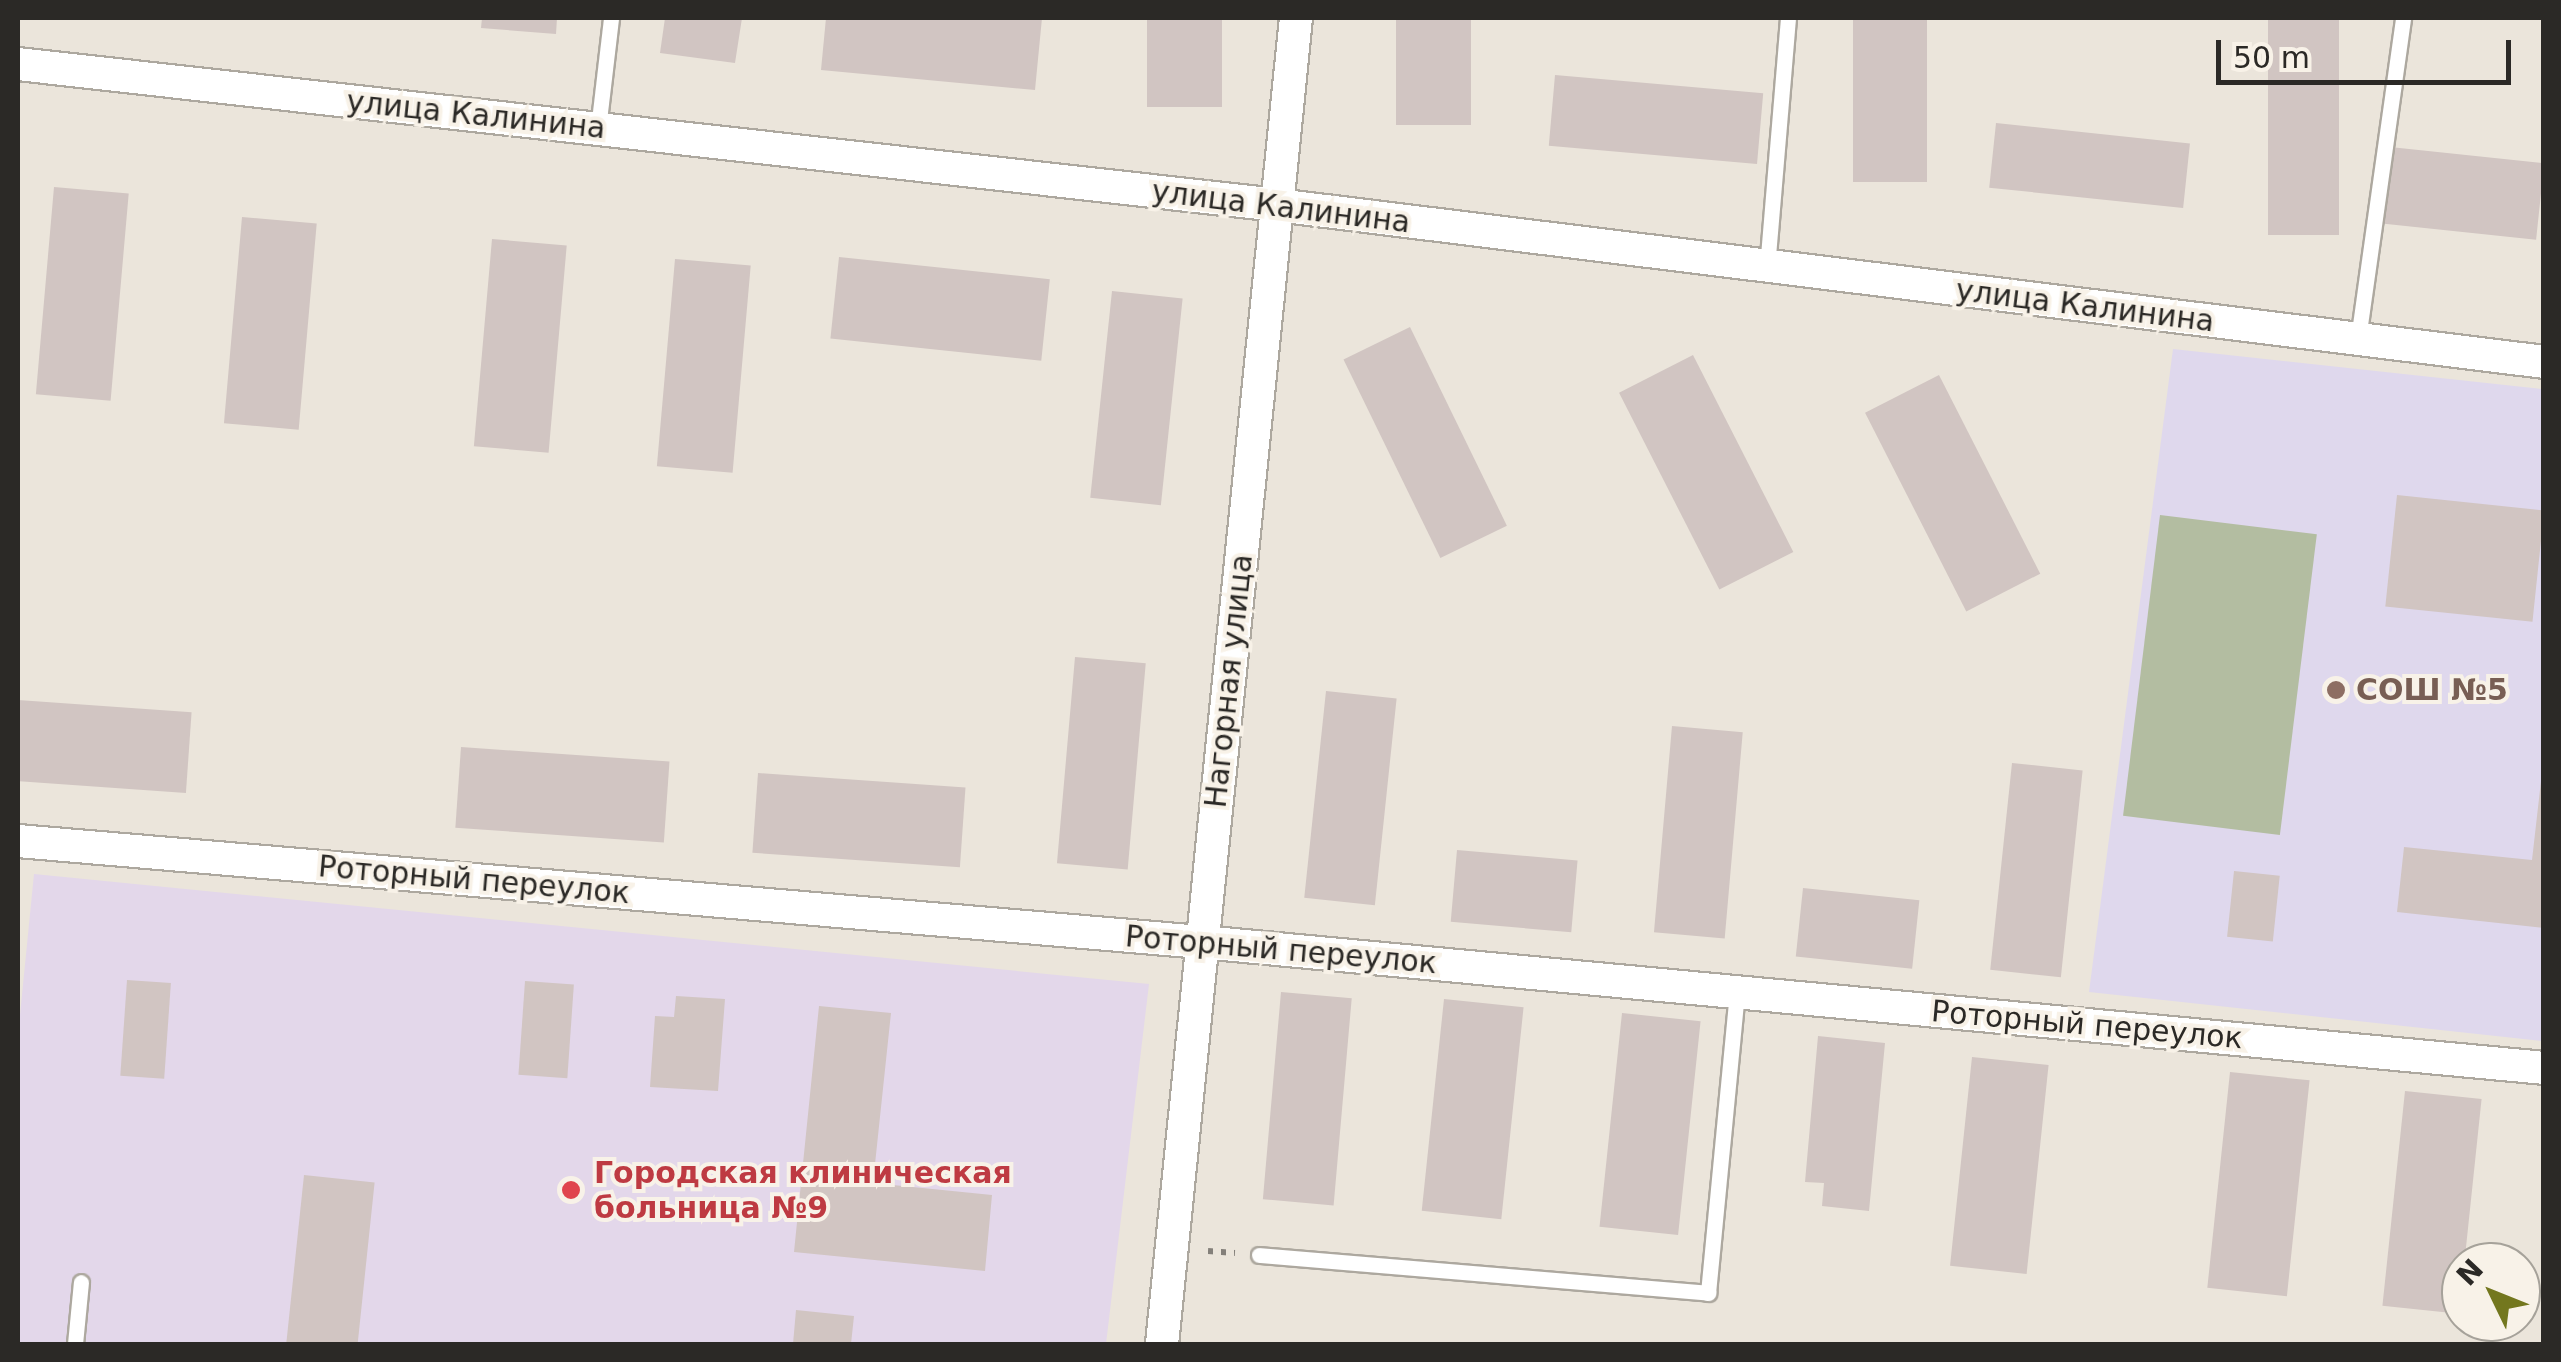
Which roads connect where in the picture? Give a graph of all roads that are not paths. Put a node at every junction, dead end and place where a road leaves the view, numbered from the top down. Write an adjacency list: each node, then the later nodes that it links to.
1 (611, 18): 6 (lane)
2 (1296, 18): 7 (street, Нагорная улица)
3 (1788, 18): 8 (lane)
4 (2403, 18): 9 (lane)
5 (18, 64): 6 (street, улица Калинина)
6 (598, 129): 7 (street, улица Калинина)
7 (1277, 206): 8 (street, улица Калинина); 12 (street, Нагорная улица)
8 (1767, 268): 9 (street, улица Калинина)
9 (2358, 339): 10 (street, улица Калинина)
10 (2544, 362)
11 (18, 840): 12 (street, Роторный переулок)
12 (1202, 942): 13 (street, Роторный переулок); 18 (street, Нагорная улица)
13 (1737, 992): 14 (street, Роторный переулок); 15 (lane)
14 (2544, 1068)
15 (1259, 1254)
16 (81, 1282): 17 (lane)
17 (75, 1344)
18 (1162, 1344)

